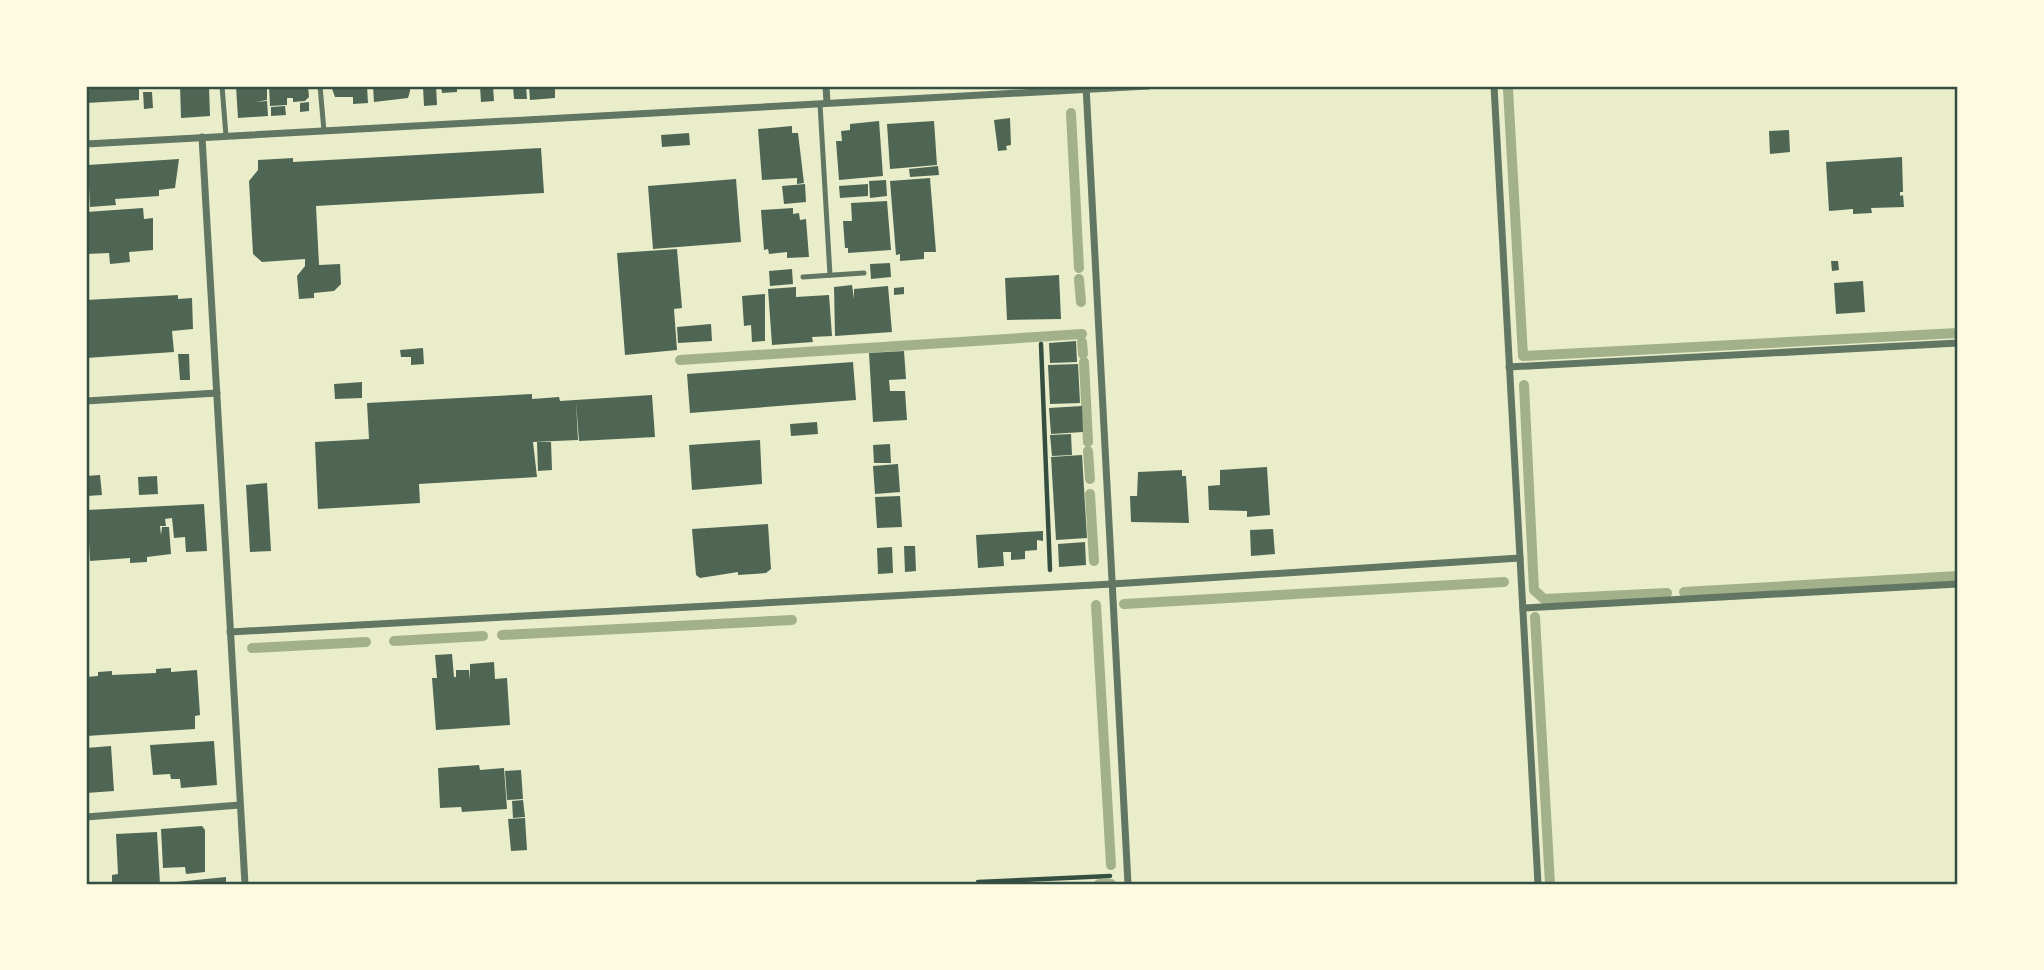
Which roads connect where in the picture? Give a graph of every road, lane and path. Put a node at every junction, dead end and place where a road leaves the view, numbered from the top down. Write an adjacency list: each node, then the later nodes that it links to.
1 (222, 86): 9 (lane)
2 (320, 86): 8 (lane)
3 (826, 86): 7 (street)
4 (1148, 86): 6 (street)
5 (1494, 86): 17 (street)
6 (1086, 87): 7 (street); 21 (street)
7 (824, 103): 8 (street); 13 (lane)
8 (324, 131): 9 (street)
9 (226, 136): 10 (street)
10 (202, 137): 11 (street); 18 (street)
11 (86, 144)
12 (864, 273): 13 (lane)
13 (830, 275): 14 (lane)
14 (803, 277)
15 (1958, 343): 17 (street)
16 (1041, 344): 23 (path)
17 (1509, 367): 20 (street)
18 (217, 393): 19 (street); 25 (street)
19 (86, 401)
20 (1520, 558): 21 (street); 24 (street)
21 (1112, 584): 23 (street); 28 (street)
22 (1958, 584): 24 (street)
23 (1051, 587): 25 (street)
24 (1523, 608): 32 (street)
25 (230, 632): 26 (street)
26 (240, 805): 27 (street); 30 (street)
27 (86, 817)
28 (1127, 875): 29 (path); 31 (street)
29 (978, 882)
30 (245, 884)
31 (1128, 884)
32 (1538, 884)

